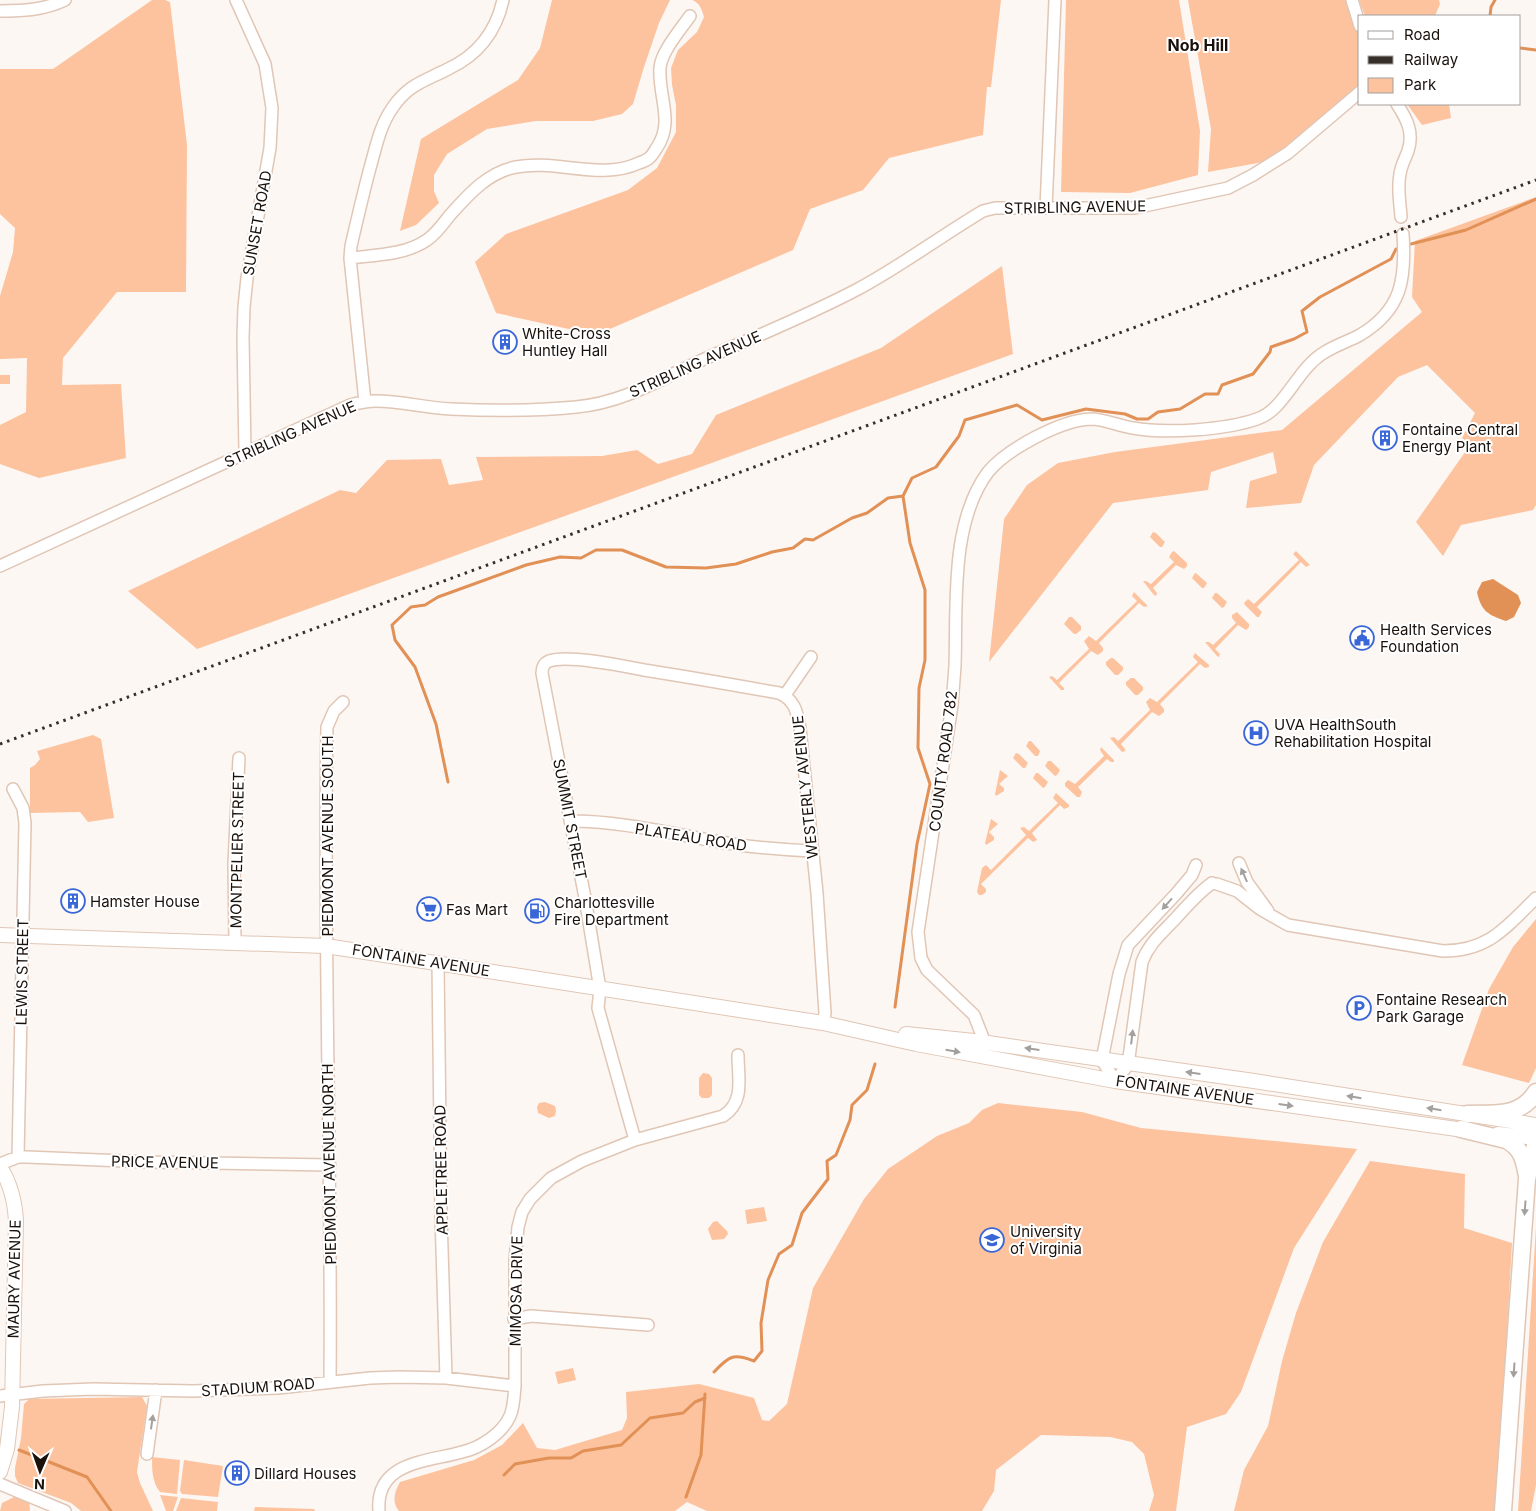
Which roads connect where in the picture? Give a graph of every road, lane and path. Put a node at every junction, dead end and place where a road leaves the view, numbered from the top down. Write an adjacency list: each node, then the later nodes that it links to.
1 (65, 0): 6 (street)
2 (236, 0): 16 (street, SUNSET ROAD)
3 (503, 0): 14 (street)
4 (1055, 0): 11 (street)
5 (1352, 0): 8 (street)
6 (0, 11)
7 (690, 16): 14 (street)
8 (1358, 20)
9 (1358, 94): 11 (street, STRIBLING AVENUE)
10 (1398, 105): 12 (street)
11 (1046, 208): 15 (street, STRIBLING AVENUE)
12 (1401, 217)
13 (1403, 234): 38 (street, COUNTY ROAD 782)
14 (350, 258): 15 (street)
15 (365, 402): 16 (street, STRIBLING AVENUE)
16 (245, 453): 17 (street, STRIBLING AVENUE)
17 (0, 566)
18 (811, 657): 20 (street)
19 (558, 660): 20 (street, WESTERLY AVENUE); 24 (street, SUMMIT STREET)
20 (785, 695): 25 (street, WESTERLY AVENUE)
21 (343, 702): 33 (street, PIEDMONT AVENUE SOUTH)
22 (238, 758): 32 (street, MONTPELIER STREET)
23 (13, 788): 31 (street, LEWIS STREET)
24 (571, 821): 25 (street, PLATEAU ROAD); 35 (street, SUMMIT STREET)
25 (812, 851): 36 (street, WESTERLY AVENUE)
26 (1239, 863): 29 (street, one-way to 26)
27 (1196, 865): 40 (street, one-way to 40)
28 (1536, 898): 29 (street)
29 (1270, 914): 41 (street, one-way to 29)
30 (0, 935): 31 (main road, FONTAINE AVENUE)
31 (23, 936): 32 (main road, FONTAINE AVENUE); 49 (street, LEWIS STREET)
32 (235, 942): 33 (main road, FONTAINE AVENUE)
33 (326, 946): 34 (main road, FONTAINE AVENUE); 51 (street, PIEDMONT AVENUE NORTH)
34 (438, 962): 35 (main road, FONTAINE AVENUE); 55 (street, APPLETREE ROAD)
35 (600, 989): 36 (main road, FONTAINE AVENUE); 47 (street)
36 (823, 1023): 37 (main road, FONTAINE AVENUE)
37 (837, 1026): 38 (main road, FONTAINE AVENUE); 42 (main road, FONTAINE AVENUE, one-way to 42)
38 (985, 1043): 40 (main road, FONTAINE AVENUE, one-way to 38)
39 (738, 1055): 47 (street, MIMOSA DRIVE)
40 (1102, 1060): 41 (main road, FONTAINE AVENUE); 42 (street)
41 (1128, 1064): 42 (street); 44 (main road, FONTAINE AVENUE, one-way to 41)
42 (1115, 1081): 44 (main road, FONTAINE AVENUE, one-way to 44)
43 (1536, 1092): 44 (highway)
44 (1464, 1122): 45 (main road, FONTAINE AVENUE); 46 (main road, FONTAINE AVENUE); 52 (highway)
45 (1536, 1125)
46 (1536, 1138)
47 (634, 1140): 53 (street, MIMOSA DRIVE)
48 (1536, 1142): 52 (highway)
49 (18, 1157): 50 (street, PRICE AVENUE); 51 (street, PRICE AVENUE)
50 (0, 1165): 59 (main road, MAURY AVENUE)
51 (330, 1165): 56 (street, PIEDMONT AVENUE NORTH)
52 (1527, 1179): 65 (highway, one-way to 65)
53 (514, 1319): 54 (street); 57 (street, MIMOSA DRIVE)
54 (648, 1325)
55 (446, 1378): 56 (street, STADIUM ROAD); 57 (street, STADIUM ROAD)
56 (330, 1382): 58 (street, STADIUM ROAD)
57 (515, 1386): 64 (street, MIMOSA DRIVE)
58 (156, 1390): 59 (street, STADIUM ROAD); 60 (street, one-way to 58)
59 (6, 1395): 61 (main road, MAURY AVENUE)
60 (147, 1454)
61 (0, 1472)
62 (0, 1484): 63 (street)
63 (65, 1511)
64 (379, 1511)
65 (1503, 1511)

